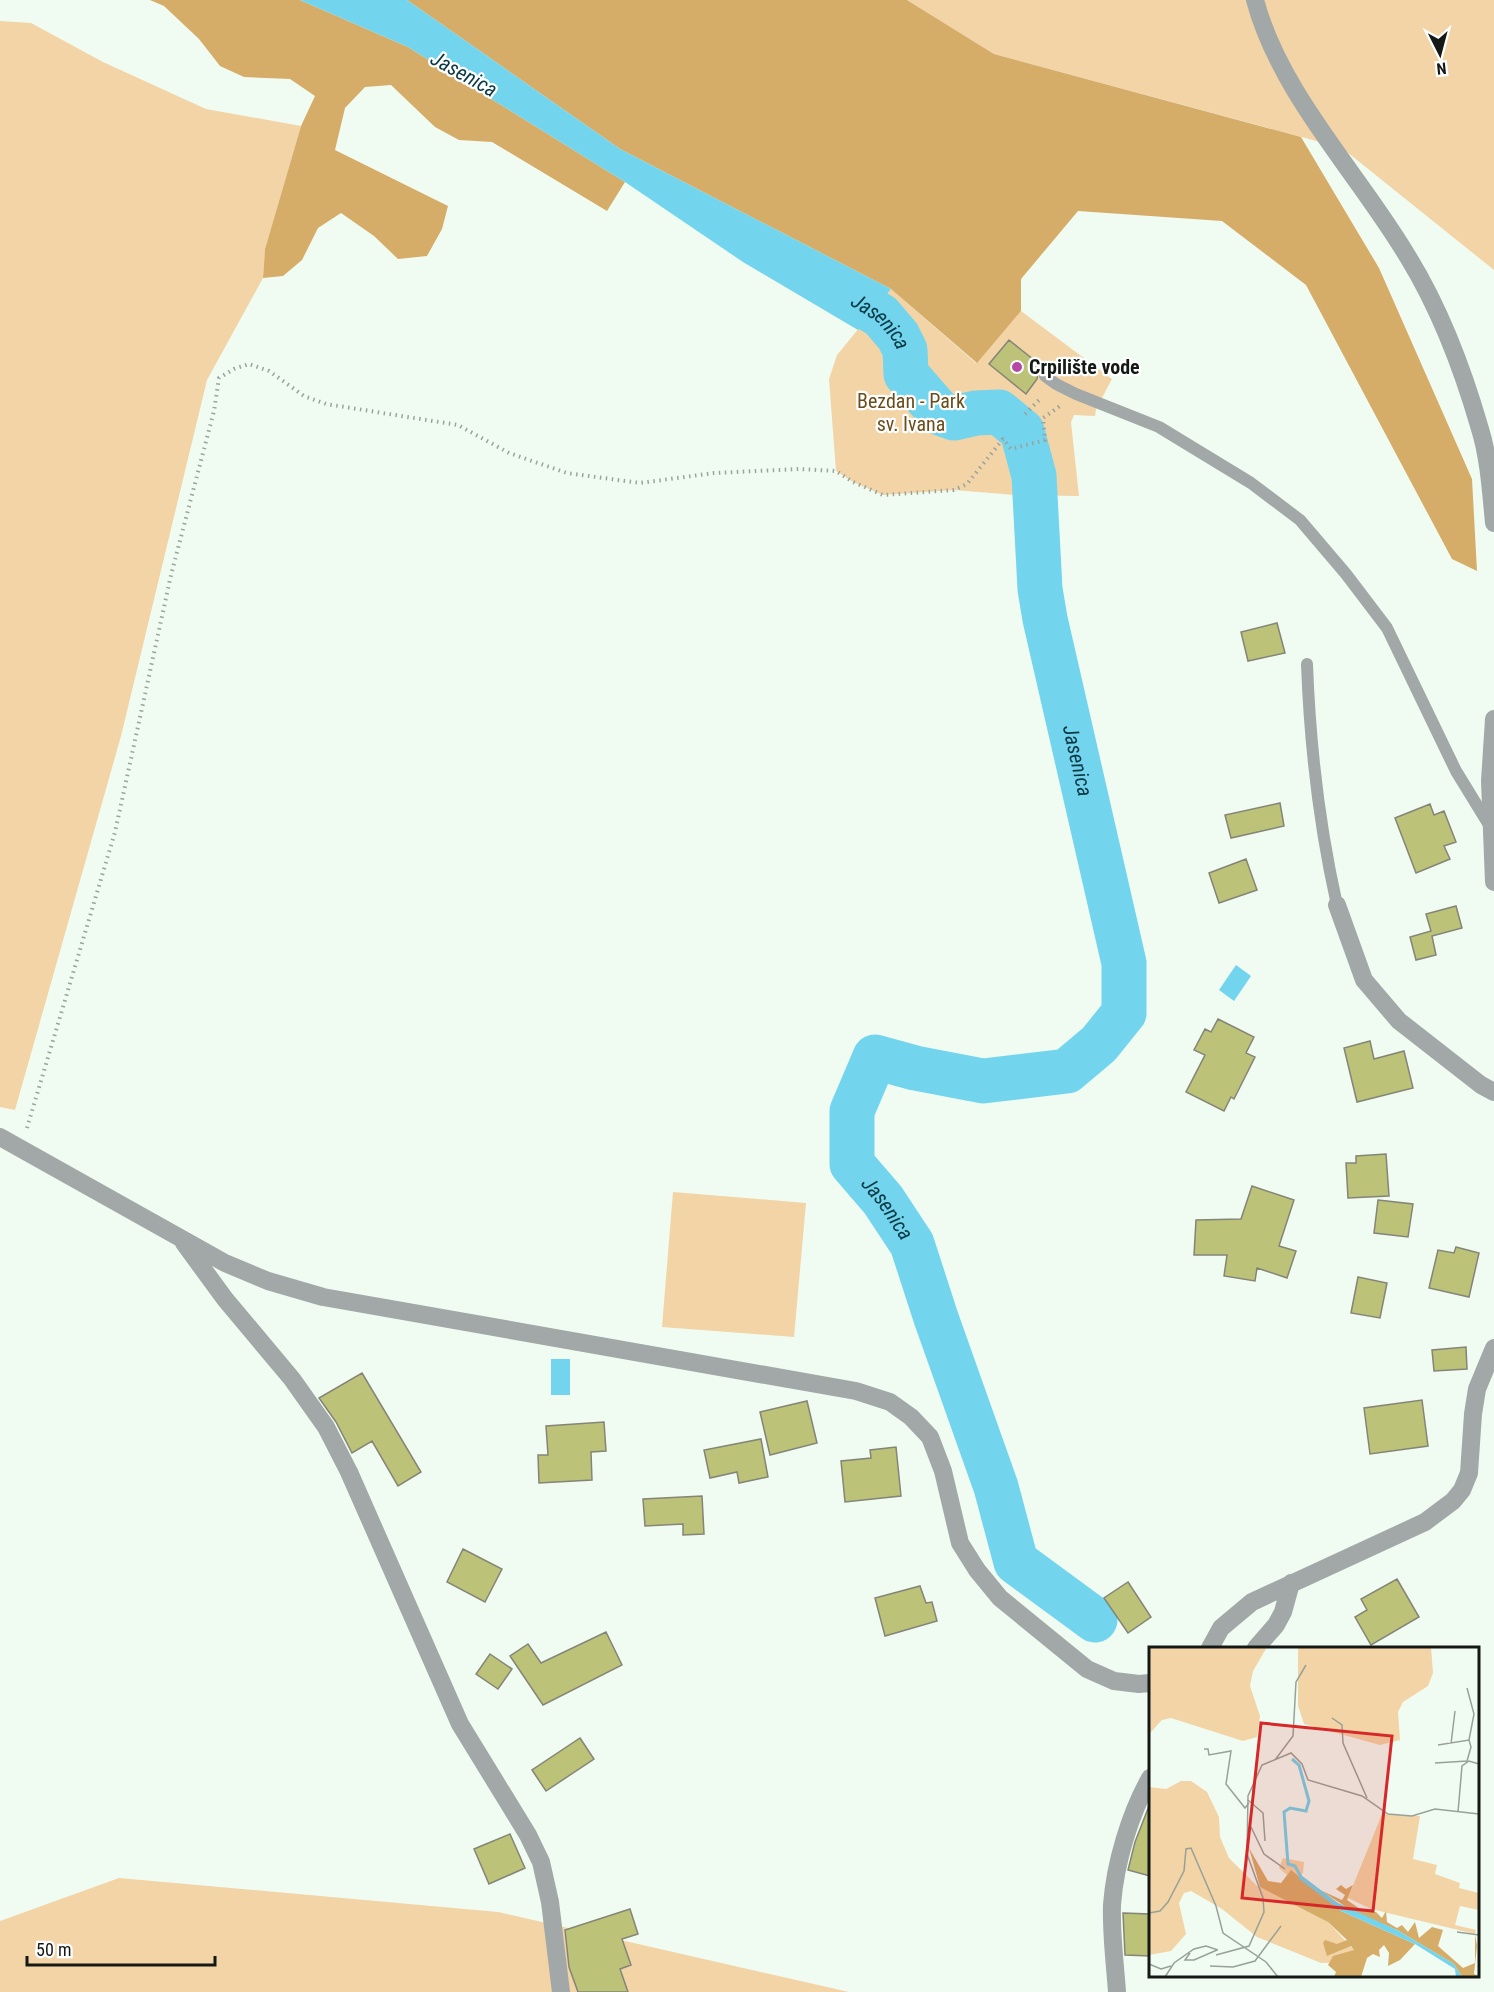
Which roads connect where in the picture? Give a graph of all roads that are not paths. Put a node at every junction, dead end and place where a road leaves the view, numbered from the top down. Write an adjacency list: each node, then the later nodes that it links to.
1 (1255, 0): 3 (street)
2 (1050, 379): 6 (lane)
3 (1494, 523)
4 (1307, 664): 8 (lane)
5 (1494, 719): 6 (street)
6 (1491, 828): 7 (street)
7 (1494, 882)
8 (1337, 905): 9 (street)
9 (1494, 1092)
10 (0, 1137): 11 (street)
11 (178, 1236): 16 (street); 18 (street)
12 (1494, 1348): 13 (street)
13 (1292, 1583): 14 (street); 15 (street)
14 (1211, 1647)
15 (1257, 1647)
16 (1149, 1683)
17 (1149, 1780): 19 (street)
18 (561, 1992)
19 (1117, 1992)

